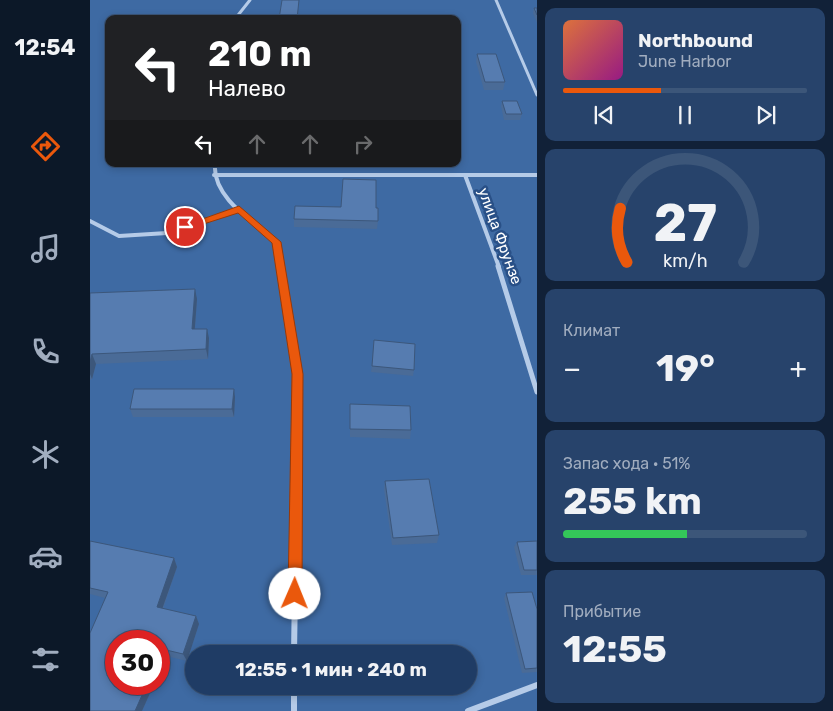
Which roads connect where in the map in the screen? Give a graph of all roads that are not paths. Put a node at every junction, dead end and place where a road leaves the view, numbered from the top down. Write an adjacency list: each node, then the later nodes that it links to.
1 (250, 0): 3 (street)
2 (496, 0): 4 (street)
3 (238, 15)
4 (537, 95)
5 (215, 167): 6 (street)
6 (214, 175): 7 (street); 9 (street)
7 (465, 175): 8 (street); 11 (street, улица Фрунзе)
8 (537, 175)
9 (239, 209): 10 (street); 12 (street)
10 (90, 221)
11 (537, 392)
12 (294, 645)
13 (537, 685): 16 (street)
14 (294, 695): 15 (street)
15 (294, 711)
16 (468, 711)

